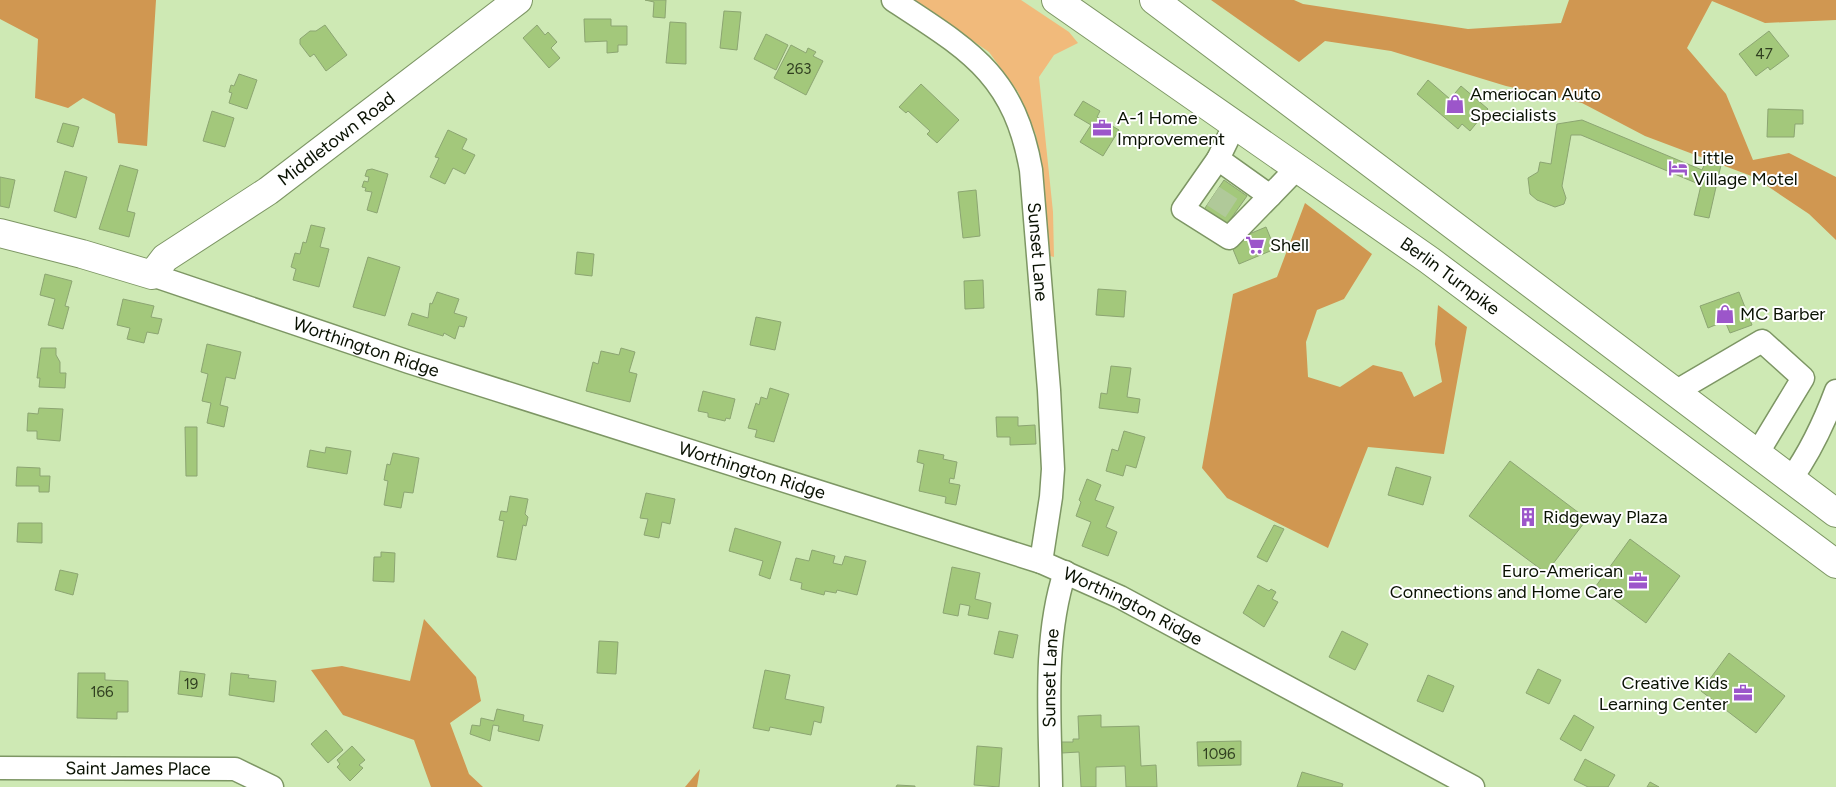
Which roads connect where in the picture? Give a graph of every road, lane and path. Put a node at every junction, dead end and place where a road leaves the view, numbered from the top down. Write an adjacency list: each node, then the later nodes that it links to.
1 (518, 0): 10 (main road, Middletown Road)
2 (893, 0): 16 (street, Sunset Lane)
3 (1056, 0): 5 (main road, Berlin Turnpike)
4 (1154, 0): 12 (main road)
5 (1235, 124): 6 (street); 7 (main road, Berlin Turnpike)
6 (1218, 160): 8 (street); 8 (street)
7 (1298, 167): 8 (street); 17 (main road, Berlin Turnpike)
8 (1270, 196)
9 (0, 233): 10 (main road, Worthington Ridge)
10 (152, 275): 16 (street, Worthington Ridge)
11 (1836, 391): 14 (street)
12 (1675, 392): 13 (main road); 13 (street)
13 (1757, 454): 14 (main road)
14 (1791, 479): 15 (main road)
15 (1836, 513)
16 (1041, 562): 18 (street, Worthington Ridge)
17 (1836, 564)
18 (1065, 572): 21 (street, Sunset Lane); 22 (street, Worthington Ridge)
19 (0, 768): 20 (street, Saint James Place)
20 (272, 787)
21 (1051, 787)
22 (1472, 787)

